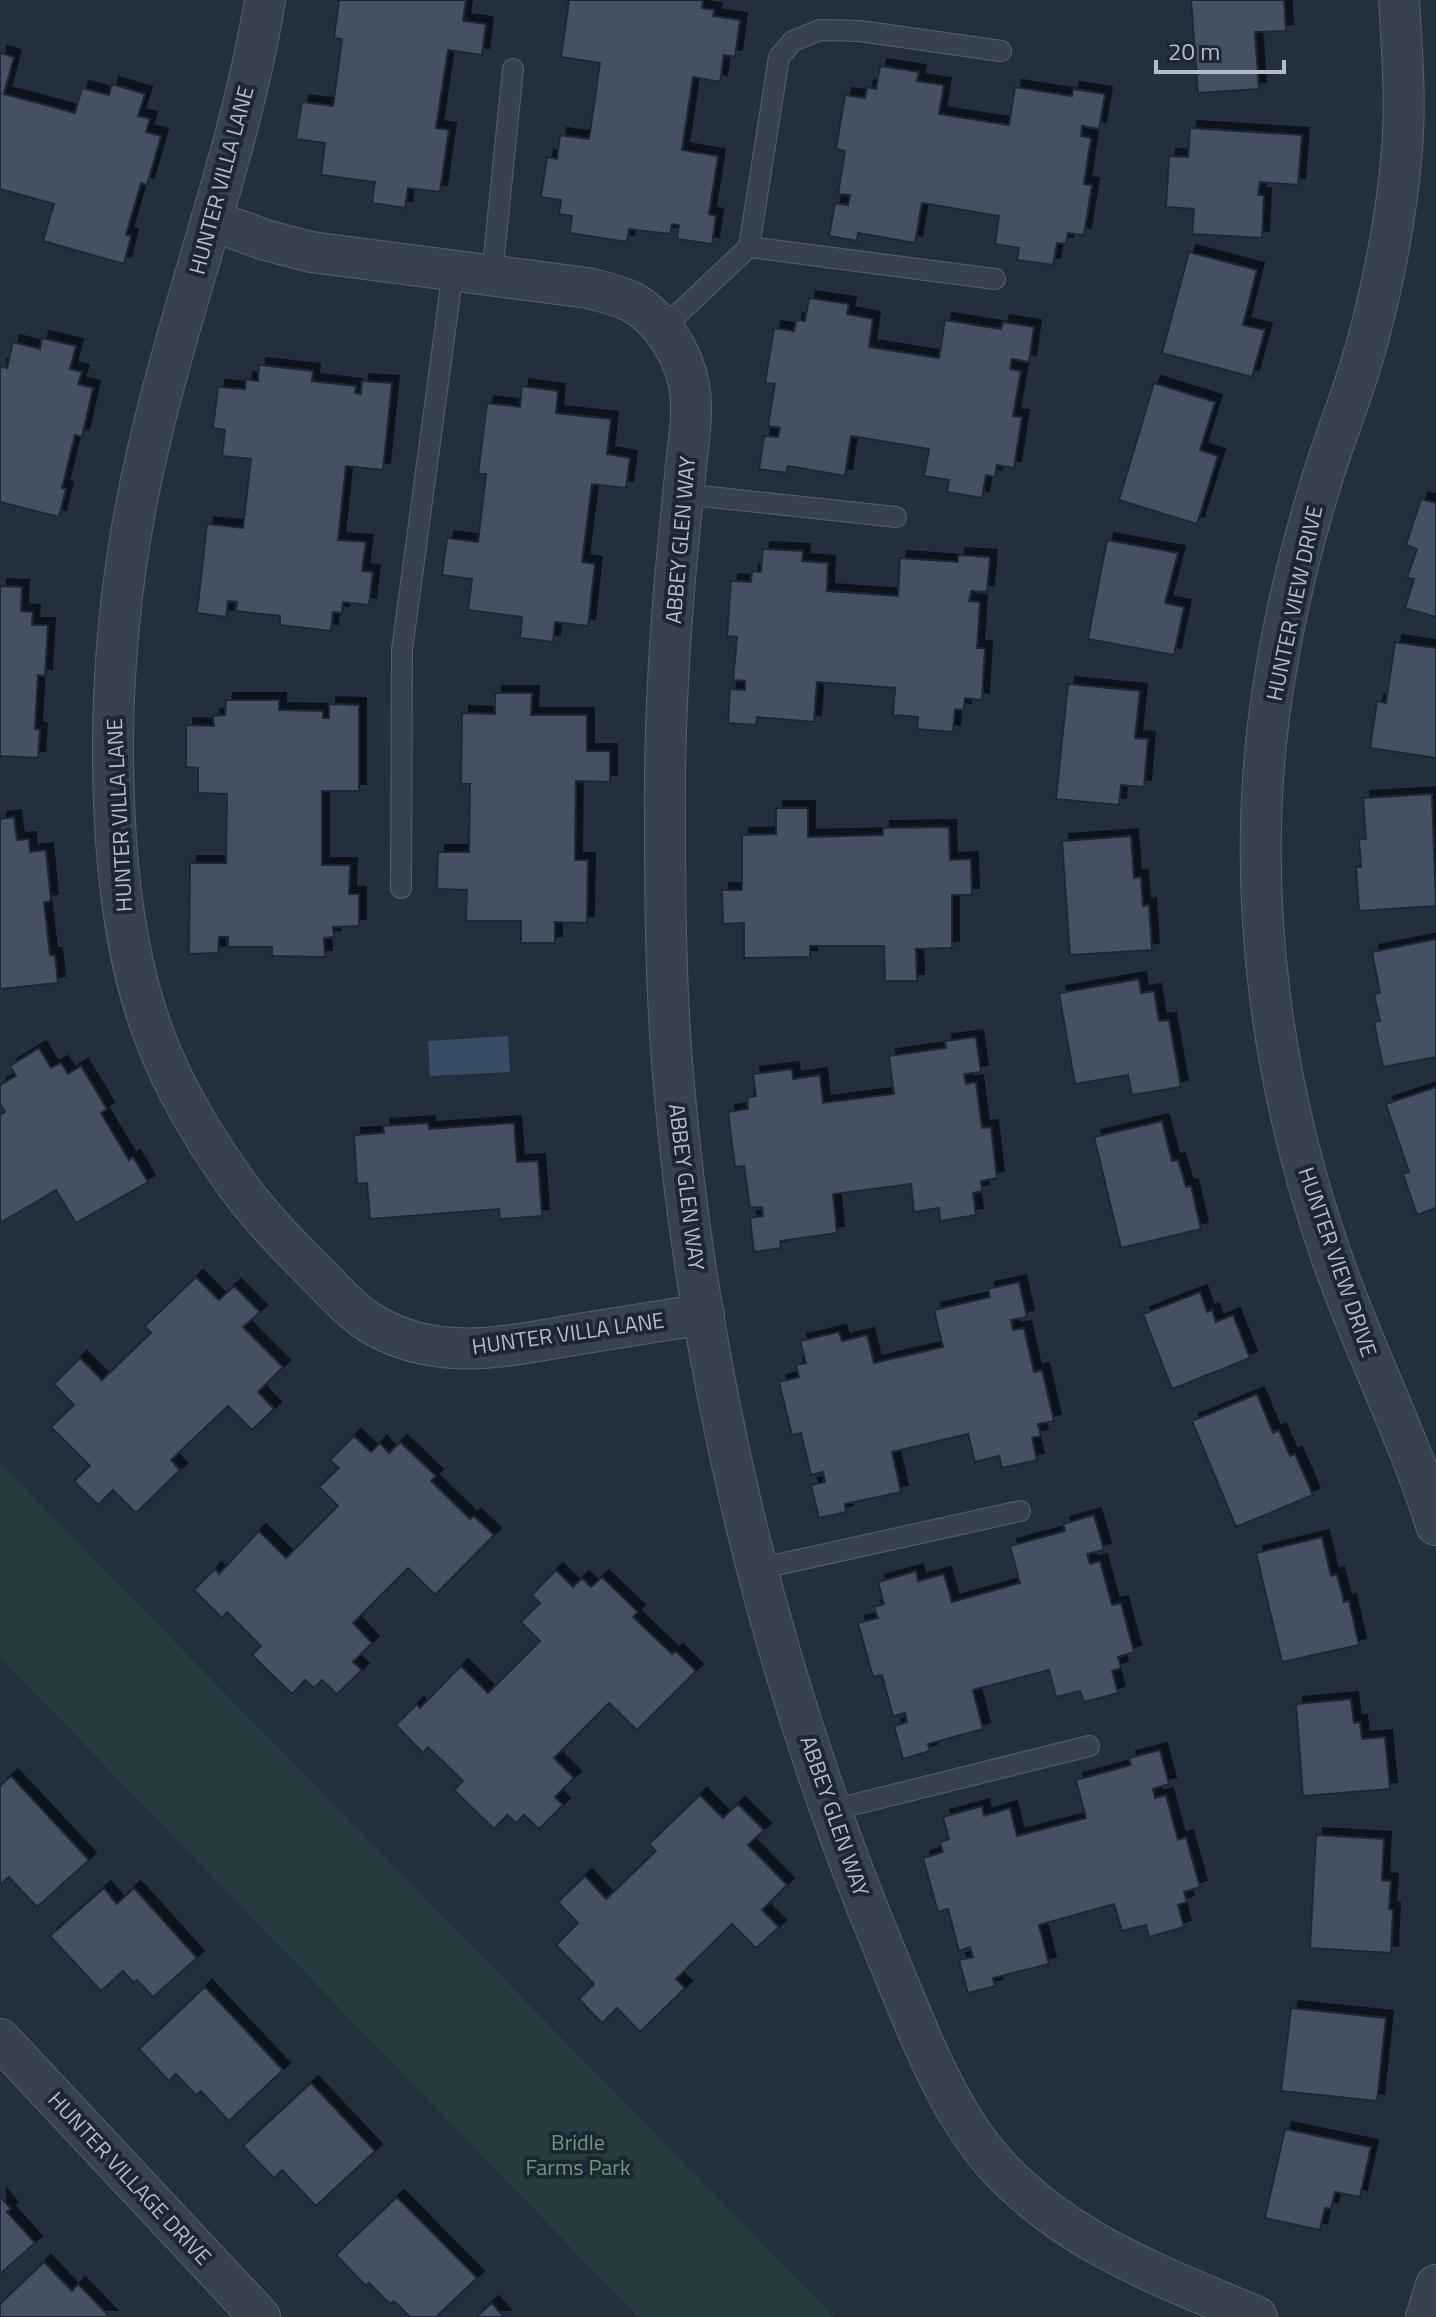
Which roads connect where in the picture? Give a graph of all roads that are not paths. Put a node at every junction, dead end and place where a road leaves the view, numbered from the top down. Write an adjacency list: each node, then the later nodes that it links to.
1 (265, 0): 5 (street, HUNTER VILLA LANE)
2 (1399, 0): 16 (street, HUNTER VIEW DRIVE)
3 (1001, 51): 6 (lane)
4 (513, 69): 8 (lane)
5 (211, 220): 7 (street, ABBEY GLEN WAY); 14 (street, HUNTER VILLA LANE)
6 (749, 247): 9 (lane); 10 (lane)
7 (453, 271): 8 (street, ABBEY GLEN WAY); 13 (lane)
8 (492, 276): 10 (street, ABBEY GLEN WAY)
9 (995, 279)
10 (662, 329): 11 (street, ABBEY GLEN WAY)
11 (683, 494): 12 (lane); 14 (street, ABBEY GLEN WAY)
12 (896, 517)
13 (401, 888)
14 (704, 1314): 17 (street, ABBEY GLEN WAY)
15 (1020, 1511): 17 (lane)
16 (1436, 1525)
17 (758, 1569): 19 (street, ABBEY GLEN WAY)
18 (1089, 1746): 19 (lane)
19 (832, 1810): 23 (street, ABBEY GLEN WAY)
20 (0, 2039): 22 (street, HUNTER VILLAGE DRIVE)
21 (1436, 2285): 24 (street)
22 (260, 2317)
23 (1257, 2317)
24 (1426, 2317)

